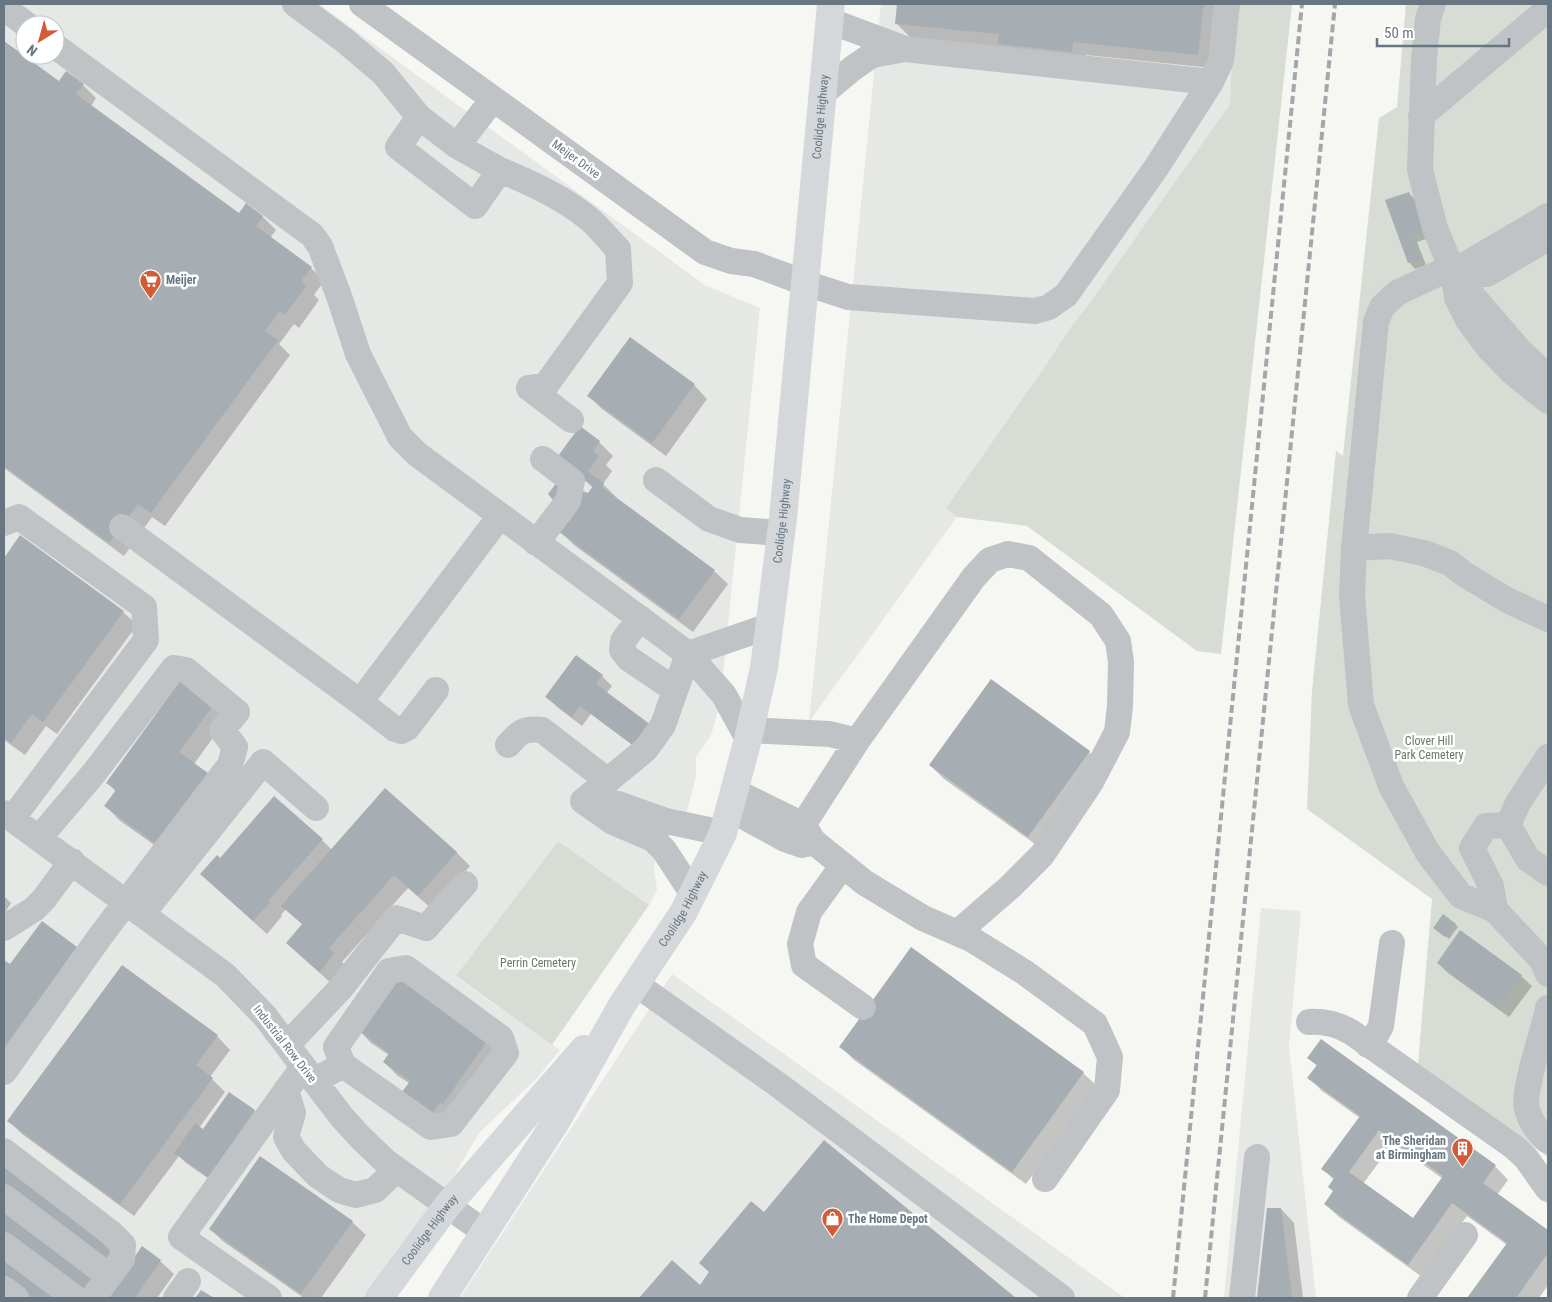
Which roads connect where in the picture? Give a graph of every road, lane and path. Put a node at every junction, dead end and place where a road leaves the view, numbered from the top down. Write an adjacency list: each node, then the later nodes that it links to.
1 (295, 4): 15 (street)
2 (362, 4): 13 (street, Meijer Drive)
3 (1227, 4): 11 (street, Meijer Drive)
4 (1433, 4): 14 (street)
5 (4, 8): 8 (street)
6 (1548, 9): 14 (street)
7 (830, 12): 9 (street); 12 (main road, Coolidge Highway)
8 (15, 16)
9 (905, 49): 11 (street); 12 (street)
10 (65, 53): 27 (street)
11 (1211, 82): 21 (street, Meijer Drive)
12 (823, 93): 21 (main road, Coolidge Highway)
13 (493, 98): 16 (street); 21 (street, Meijer Drive)
14 (1421, 116): 20 (street)
15 (419, 117): 16 (street); 17 (street)
16 (457, 146): 17 (street)
17 (500, 170): 24 (street)
18 (1548, 216): 20 (street)
19 (1548, 238): 20 (street)
20 (1453, 272): 22 (street); 23 (street); 32 (street)
21 (805, 284): 30 (main road, Coolidge Highway)
22 (1548, 377)
23 (1548, 401)
24 (571, 420)
25 (543, 459): 31 (street)
26 (656, 480): 30 (street)
27 (500, 516): 31 (street); 39 (street)
28 (4, 523): 48 (street)
29 (122, 527): 39 (street)
30 (781, 533): 35 (main road, Coolidge Highway)
31 (536, 543): 33 (street)
32 (1354, 548): 34 (street); 58 (street)
33 (640, 618): 36 (street); 38 (street)
34 (1548, 619)
35 (769, 626): 36 (street); 40 (main road, Coolidge Highway)
36 (688, 654): 38 (street); 40 (street)
37 (436, 690): 39 (street)
38 (675, 690): 44 (street)
39 (360, 702)
40 (748, 734): 41 (street); 47 (main road, Coolidge Highway)
41 (857, 741): 50 (street); 60 (street)
42 (508, 744): 44 (street)
43 (1548, 757): 49 (street)
44 (608, 781): 45 (street)
45 (583, 801): 47 (street); 56 (street)
46 (316, 808): 57 (street)
47 (729, 811): 50 (street); 56 (main road, Coolidge Highway)
48 (8, 816): 51 (street, Industrial Row Drive)
49 (1508, 825): 54 (street); 58 (street)
50 (809, 833): 53 (street)
51 (39, 838): 52 (street, Industrial Row Drive); 57 (street)
52 (72, 861): 57 (street, Industrial Row Drive); 59 (street)
53 (843, 865): 60 (street); 64 (street)
54 (1548, 873)
55 (465, 884): 67 (street)
56 (693, 894): 63 (main road, Coolidge Highway)
57 (135, 907): 67 (street, Industrial Row Drive); 70 (street)
58 (1495, 910): 62 (street)
59 (4, 928)
60 (957, 933): 77 (street)
61 (1392, 943): 68 (street)
62 (1548, 974)
63 (629, 994): 80 (main road, Coolidge Highway); 81 (main road, Coolidge Highway); 92 (street)
64 (863, 1007)
65 (1548, 1008): 73 (street)
66 (1309, 1022): 68 (street)
67 (288, 1044): 71 (street, Industrial Row Drive)
68 (1368, 1045): 78 (street)
69 (343, 1065): 69 (street); 71 (street)
70 (4, 1072)
71 (308, 1074): 72 (street); 76 (street, Industrial Row Drive)
72 (286, 1090): 76 (street); 89 (street)
73 (1548, 1141)
74 (4, 1151): 84 (street)
75 (1257, 1157): 93 (street)
76 (396, 1170): 80 (street, Industrial Row Drive)
77 (1045, 1179)
78 (1548, 1189)
79 (4, 1197): 84 (street)
80 (447, 1206): 81 (street, Industrial Row Drive); 90 (main road, Coolidge Highway)
81 (484, 1231): 91 (main road, Coolidge Highway)
82 (1465, 1234): 94 (street)
83 (4, 1245): 87 (street)
84 (109, 1276): 88 (street)
85 (4, 1289): 86 (street)
86 (16, 1298)
87 (75, 1298)
88 (93, 1298)
89 (269, 1298)
90 (379, 1298)
91 (442, 1298)
92 (1062, 1298)
93 (1242, 1298)
94 (1420, 1298)

